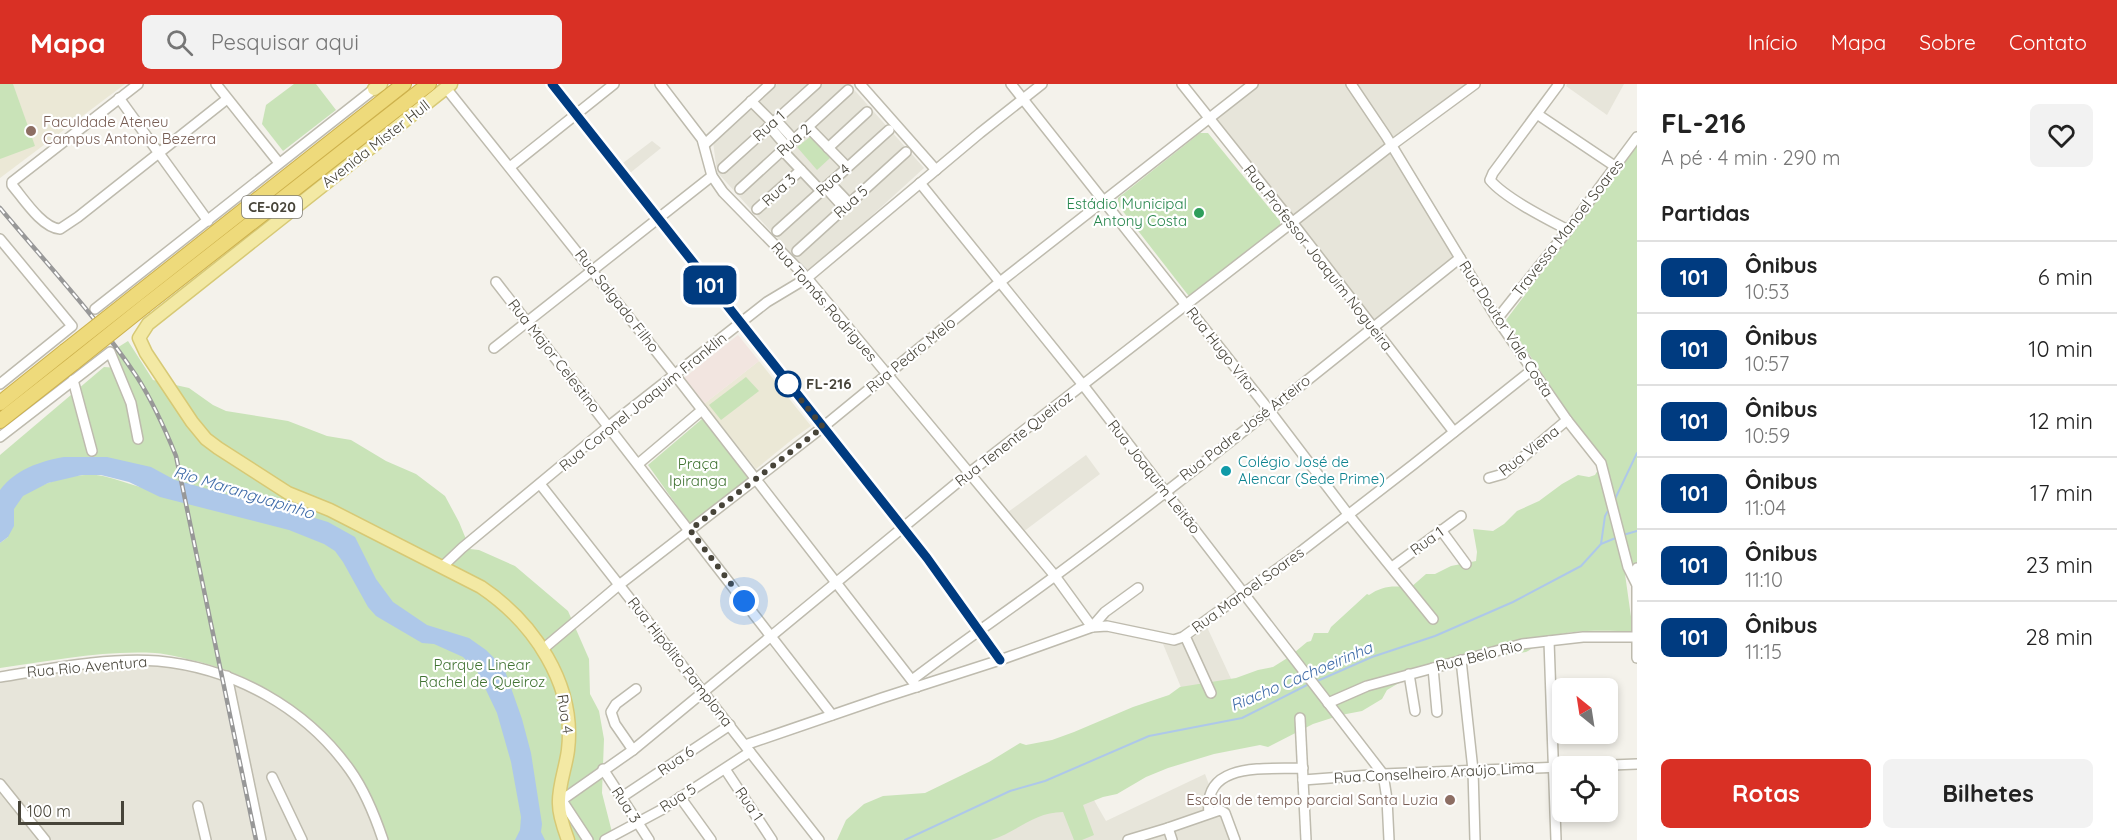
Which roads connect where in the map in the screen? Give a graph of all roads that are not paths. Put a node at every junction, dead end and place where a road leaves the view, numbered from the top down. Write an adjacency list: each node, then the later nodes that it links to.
1 (138, 84): 21 (street)
2 (216, 84): 22 (street)
3 (404, 84): 25 (highway, Avenida Mister Hull / CE-020)
4 (429, 84): 27 (highway, Avenida Mister Hull / CE-020)
5 (552, 84): 28 (street)
6 (614, 84): 28 (street)
7 (660, 84): 35 (street, Rua Tomás Rodrigues)
8 (770, 84): 24 (street)
9 (816, 84): 31 (street, Rua 1)
10 (860, 84): 47 (street)
11 (1011, 84): 23 (street, Rua Hugo Vítor)
12 (1042, 84): 23 (street, Rua Coronel Joaquim Franklin)
13 (1182, 84): 30 (street, Rua Professor Joaquim Nogueira)
14 (1253, 84): 30 (street, Rua Pedro Melo)
15 (1351, 84): 36 (street, Rua Doutor Vale Costa)
16 (1475, 84): 36 (street, Rua Tenente Queiroz)
17 (1559, 84): 29 (street)
18 (449, 86): 27 (main road, Avenida Mister Hull); 42 (street, Rua Salgado Filho)
19 (378, 87): 25 (highway); 41 (street)
20 (848, 90): 32 (street, Rua 2)
21 (119, 98): 39 (street); 39 (street)
22 (227, 99): 39 (street); 41 (street)
23 (1023, 99): 47 (street, Rua Coronel Joaquim Franklin); 52 (street, Rua Hugo Vítor)
24 (752, 100): 31 (street); 35 (street)
25 (383, 101): 81 (highway, Avenida Mister Hull / CE-020, bridge)
26 (867, 112): 38 (street)
27 (402, 114): 73 (main road, Avenida Mister Hull); 85 (highway, Avenida Mister Hull / CE-020, bridge)
28 (576, 114): 42 (street); 55 (street)
29 (1537, 114): 44 (street); 58 (street)
30 (1209, 119): 52 (street, Rua Pedro Melo); 57 (street, Rua Professor Joaquim Nogueira)
31 (773, 123): 37 (street); 45 (street, Rua 1)
32 (808, 128): 37 (street, Rua 2); 38 (street)
33 (889, 130): 43 (street, Rua 4)
34 (1637, 137): 44 (street, Travessa Manoel Soares)
35 (705, 144): 48 (street, Rua Tomás Rodrigues)
36 (1392, 145): 57 (street, Rua Tenente Queiroz); 62 (street, Rua Doutor Vale Costa)
37 (788, 146): 46 (street); 51 (street, Rua 2)
38 (828, 148): 43 (street)
39 (160, 152): 56 (street)
40 (906, 152): 53 (street, Rua 5)
41 (279, 163): 56 (street)
42 (510, 167): 63 (street, Rua Salgado Filho)
43 (847, 167): 50 (street, Rua 4)
44 (1616, 167): 58 (street, Travessa Manoel Soares)
45 (723, 168)
46 (801, 170): 50 (street); 54 (street, Rua 3)
47 (936, 170): 49 (street, Rua Coronel Joaquim Franklin)
48 (712, 176): 55 (street); 64 (street, Rua Tomás Rodrigues)
49 (920, 183): 64 (street, Rua Coronel Joaquim Franklin); 66 (street, Rua Joaquim Leitão)
50 (826, 187): 53 (street); 59 (street, Rua 4)
51 (740, 189)
52 (1103, 201): 66 (street, Rua Pedro Melo); 67 (street, Rua Hugo Vítor)
53 (847, 206): 61 (street, Rua 5)
54 (757, 209)
55 (658, 219): 63 (street); 71 (street)
56 (208, 221): 68 (street)
57 (1292, 222): 67 (street, Rua Tenente Queiroz); 72 (street, Rua Professor Joaquim Nogueira)
58 (1568, 230): 69 (street, Travessa Manoel Soares)
59 (777, 231)
60 (0, 239): 79 (street)
61 (797, 251)
62 (1460, 258): 69 (street, Rua Doutor Vale Costa); 72 (street, Rua Padre José Arteiro)
63 (593, 270): 70 (street); 77 (street, Rua Salgado Filho)
64 (807, 278): 71 (street, Rua Coronel Joaquim Franklin); 76 (street, Rua Tomás Rodrigues)
65 (496, 282): 70 (street, Rua Major Celestino)
66 (1000, 282): 76 (street, Rua Pedro Melo); 80 (street, Rua Joaquim Leitão)
67 (1186, 305): 80 (street, Rua Tenente Queiroz); 83 (street, Rua Hugo Vítor)
68 (95, 309)
69 (1497, 319): 75 (street, Rua Doutor Vale Costa)
70 (527, 322): 74 (street); 86 (street, Rua Major Celestino)
71 (741, 324): 77 (street, Rua Coronel Joaquim Franklin); 87 (street)
72 (1372, 328): 83 (street, Rua Padre José Arteiro); 88 (street, Rua Professor Joaquim Nogueira)
73 (140, 342): 104 (main road, Rua 4)
74 (494, 348)
75 (1532, 370): 84 (street, Rua Doutor Vale Costa); 88 (street, Rua Manoel Soares)
76 (887, 374): 87 (street, Rua Pedro Melo); 93 (street, Rua Tomás Rodrigues)
77 (675, 375): 82 (street, Rua Salgado Filho); 86 (street, Rua Coronel Joaquim Franklin)
78 (73, 380): 89 (street); 90 (street); 91 (street)
79 (0, 384)
80 (1083, 385): 93 (street, Rua Tenente Queiroz); 97 (street, Rua Joaquim Leitão)
81 (0, 403)
82 (702, 410): 92 (street); 95 (street, Rua Salgado Filho)
83 (1269, 410): 97 (street, Rua Padre José Arteiro); 98 (street, Rua Hugo Vítor)
84 (1568, 420): 94 (street, Rua Viena); 106 (street, Rua Doutor Vale Costa)
85 (0, 421)
86 (609, 426): 92 (street, Rua Major Celestino); 96 (street, Rua Coronel Joaquim Franklin)
87 (823, 427): 95 (street, Rua Pedro Melo); 100 (street)
88 (1454, 432): 98 (street, Rua Manoel Soares)
89 (0, 437)
90 (138, 439)
91 (92, 451)
92 (638, 464): 101 (street, Rua Major Celestino)
93 (969, 473): 100 (street, Rua Tenente Queiroz); 107 (street, Rua Tomás Rodrigues)
94 (1489, 478)
95 (754, 479): 101 (street, Rua Pedro Melo); 108 (street, Rua Salgado Filho)
96 (540, 484): 104 (street, Rua Coronel Joaquim Franklin); 110 (street, Rua Hipólito Pamplona)
97 (1165, 491): 107 (street, Rua Padre José Arteiro); 112 (street, Rua Joaquim Leitão)
98 (1348, 514): 105 (street, Rua Hugo Vítor); 112 (street, Rua Manoel Soares)
99 (1461, 516): 102 (street, Rua 1)
100 (903, 528): 108 (street, Rua Tenente Queiroz); 115 (street)
101 (690, 530): 110 (street, Rua Pedro Melo); 116 (street, Rua Major Celestino)
102 (1441, 530): 103 (street); 105 (street, Rua 1)
103 (1466, 564)
104 (443, 566): 120 (main road, Rua 4)
105 (1392, 567): 113 (street, Rua Hugo Vítor)
106 (1632, 567): 109 (street, Rua Doutor Vale Costa)
107 (1055, 576): 114 (street, Rua Tomás Rodrigues); 115 (street, Rua Padre José Arteiro)
108 (836, 582): 116 (street, Rua Tenente Queiroz); 128 (street, Rua Salgado Filho)
109 (1636, 583): 118 (street, Rua Doutor Vale Costa)
110 (619, 585): 120 (street, Rua Pedro Melo); 130 (street, Rua Hipólito Pamplona)
111 (1138, 588): 114 (street)
112 (1244, 594): 117 (street, Rua Manoel Soares); 132 (street, Rua Joaquim Leitão)
113 (1433, 619)
114 (1092, 627): 117 (street, Rua Manoel Soares); 122 (street, Rua Manoel Soares)
115 (979, 629): 122 (street); 128 (street, Rua Padre José Arteiro)
116 (771, 636): 130 (street, Rua Tenente Queiroz); 135 (street, Rua Major Celestino)
117 (1185, 636): 131 (street)
118 (1636, 637): 119 (street, Rua Belo Rio); 121 (street, Rua Doutor Vale Costa)
119 (1549, 641): 123 (street, Rua Belo Rio); 140 (street)
120 (543, 649): 154 (main road, Rua 4)
121 (1637, 658)
122 (1000, 660): 128 (street, Rua Manoel Soares)
123 (1461, 660): 124 (street, Rua Belo Rio); 147 (street)
124 (1433, 668): 125 (street, Rua Belo Rio); 134 (street)
125 (1409, 674): 132 (street, Rua Belo Rio); 133 (street)
126 (227, 676): 127 (street, Rua Rio Aventura); 162 (street); 164 (street, Rua Rio Aventura)
127 (0, 677)
128 (914, 684): 135 (street, Rua Manoel Soares)
129 (636, 689): 139 (street)
130 (703, 691): 137 (street, Rua Hipólito Pamplona); 139 (street, Rua Tenente Queiroz)
131 (1210, 693)
132 (1326, 700): 148 (street, Rua Joaquim Leitão)
133 (1415, 711)
134 (1437, 712)
135 (832, 715): 138 (street, Rua Manoel Soares)
136 (1300, 718): 144 (street)
137 (730, 725): 138 (street, Rua Hipólito Pamplona); 152 (street, Rua 6)
138 (747, 749): 146 (street, Rua 5); 171 (street, Rua Hipólito Pamplona)
139 (633, 750): 145 (street, Rua Tenente Queiroz)
140 (1554, 756)
141 (1618, 764): 142 (street, Rua Conselheiro Araújo Lima)
142 (1637, 764)
143 (1552, 766): 147 (street, Rua Conselheiro Araújo Lima)
144 (1303, 768): 150 (street); 156 (street)
145 (603, 769): 152 (street, Rua 3); 154 (street, Rua Tenente Queiroz)
146 (725, 769): 153 (street, Rua 5); 170 (street, Rua 1)
147 (1473, 770): 148 (street, Rua Conselheiro Araújo Lima); 177 (street)
148 (1383, 774): 150 (street, Rua Conselheiro Araújo Lima); 176 (street)
149 (272, 777): 163 (street)
150 (1303, 780): 175 (street)
151 (0, 784): 160 (street)
152 (622, 797): 157 (street, Rua 3)
153 (680, 797): 157 (street, Rua 5); 169 (street)
154 (560, 800): 165 (main road, Rua 4); 166 (street)
155 (198, 806): 161 (street)
156 (1209, 813): 159 (street); 174 (street)
157 (637, 821): 167 (street, Rua 5); 168 (street, Rua 3)
158 (1556, 822): 178 (street)
159 (1168, 828): 172 (street); 173 (street)
160 (45, 840)
161 (206, 840)
162 (261, 840)
163 (302, 840)
164 (383, 840)
165 (568, 840)
166 (588, 840)
167 (604, 840)
168 (649, 840)
169 (711, 840)
170 (772, 840)
171 (819, 840)
172 (1128, 840)
173 (1172, 840)
174 (1235, 840)
175 (1306, 840)
176 (1389, 840)
177 (1474, 840)
178 (1556, 840)

